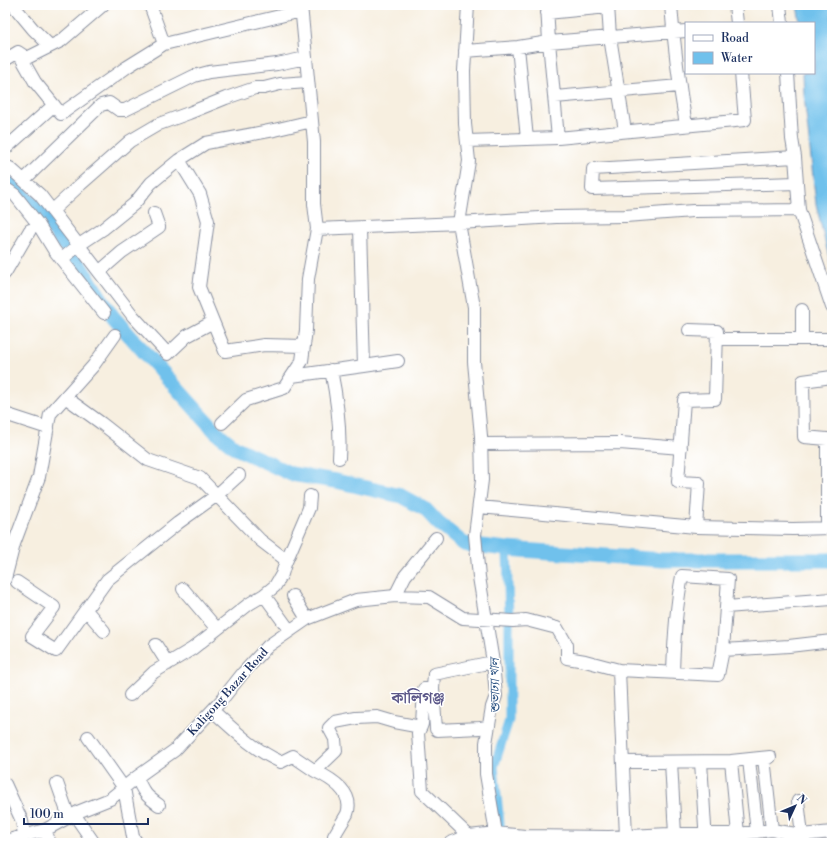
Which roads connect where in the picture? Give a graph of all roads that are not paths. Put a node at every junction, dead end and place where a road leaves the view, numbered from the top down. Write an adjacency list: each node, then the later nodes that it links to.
1 (103, 5): 18 (street)
2 (150, 5): 17 (street)
3 (468, 5): 20 (street)
4 (671, 5): 14 (street)
5 (735, 5): 11 (street)
6 (780, 5): 12 (street)
7 (17, 6): 18 (street)
8 (608, 6): 10 (street); 15 (street)
9 (301, 8): 17 (street); 22 (street)
10 (547, 9): 16 (street)
11 (737, 22)
12 (782, 22)
13 (685, 30): 14 (street)
14 (673, 32): 15 (street); 27 (street)
15 (610, 37): 16 (street); 28 (street)
16 (549, 42): 19 (street); 29 (street)
17 (164, 44): 30 (street)
18 (50, 46): 21 (street)
19 (518, 47): 20 (street); 35 (street)
20 (466, 51): 36 (street)
21 (18, 52): 23 (street); 30 (street)
22 (306, 58): 26 (street); 41 (street)
23 (5, 60)
24 (741, 74): 32 (street)
25 (788, 74): 38 (street)
26 (308, 82): 31 (street); 45 (street)
27 (679, 86): 28 (street); 32 (street)
28 (619, 91): 29 (street); 33 (street)
29 (555, 97): 34 (street)
30 (54, 105): 37 (street)
31 (312, 121): 39 (street); 49 (street)
32 (686, 125): 33 (street)
33 (625, 131): 34 (street)
34 (558, 138): 35 (street)
35 (527, 139): 36 (street)
36 (467, 141): 47 (street)
37 (5, 149)
38 (795, 157): 42 (street); 42 (street)
39 (179, 160): 51 (street); 58 (street)
40 (5, 166): 41 (street)
41 (24, 180): 45 (street)
42 (797, 183): 44 (street)
43 (5, 188): 52 (street)
44 (799, 210): 47 (street); 55 (street)
45 (52, 211): 51 (street)
46 (154, 213): 53 (street)
47 (459, 223): 48 (street); 74 (street)
48 (360, 228): 49 (street); 66 (street)
49 (317, 229): 64 (street)
50 (30, 230): 54 (street)
51 (77, 246): 52 (street); 53 (street)
52 (63, 258): 57 (street)
53 (99, 272): 58 (street)
54 (5, 273)
55 (832, 307)
56 (802, 310): 62 (street)
57 (104, 313)
58 (213, 322): 64 (street)
59 (689, 330): 61 (street)
60 (115, 335): 70 (street)
61 (717, 339): 62 (street); 75 (street)
62 (802, 339): 63 (street)
63 (832, 339)
64 (304, 346): 68 (street)
65 (398, 361): 66 (street)
66 (364, 366): 67 (street)
67 (331, 370): 68 (street); 76 (street)
68 (292, 376): 72 (street)
69 (832, 378): 82 (street)
70 (65, 397): 73 (street); 78 (street)
71 (5, 414): 73 (street)
72 (222, 423)
73 (48, 428): 85 (street)
74 (482, 444): 75 (street); 80 (street)
75 (681, 448): 81 (street)
76 (339, 458)
77 (239, 475): 78 (street)
78 (217, 495): 84 (street); 92 (street)
79 (310, 496): 84 (street)
80 (479, 507): 81 (street); 94 (street)
81 (696, 527): 82 (street)
82 (830, 528)
83 (436, 538): 89 (street)
84 (286, 560): 87 (street)
85 (11, 580): 92 (street)
86 (182, 589): 95 (street)
87 (264, 595): 95 (street); 97 (street)
88 (293, 596): 93 (street)
89 (395, 596): 93 (street, Kaligong Bazar Road); 94 (street, Kaligong Bazar Road)
90 (832, 599): 91 (street)
91 (726, 607): 100 (street); 104 (street)
92 (86, 610): 96 (street)
93 (307, 619): 97 (street, Kaligong Bazar Road)
94 (486, 620): 101 (street); 103 (street, Kaligong Bazar Road)
95 (217, 629): 102 (street)
96 (104, 631)
97 (290, 631): 107 (street, Kaligong Bazar Road)
98 (832, 641): 100 (street)
99 (156, 645): 102 (street)
100 (723, 650): 104 (street)
101 (493, 662): 105 (street); 108 (street)
102 (168, 664): 106 (street)
103 (619, 670): 104 (street); 112 (street)
104 (673, 672)
105 (433, 688): 108 (street); 109 (street)
106 (130, 695)
107 (212, 711): 116 (street); 117 (street, Kaligong Bazar Road)
108 (489, 726): 131 (street)
109 (421, 727): 116 (street); 129 (street)
110 (88, 737): 120 (street)
111 (749, 760): 115 (street); 125 (street); 126 (street)
112 (623, 762): 113 (street); 134 (street)
113 (671, 762): 114 (street); 130 (street)
114 (701, 762): 115 (street); 132 (street)
115 (731, 762): 133 (street)
116 (315, 770): 140 (street)
117 (137, 777): 120 (street, Kaligong Bazar Road); 122 (street)
118 (57, 783): 123 (street)
119 (5, 784): 128 (street)
120 (124, 788): 123 (street, Kaligong Bazar Road); 139 (street)
121 (798, 801): 135 (street)
122 (158, 805)
123 (71, 815): 124 (street, Kaligong Bazar Road); 138 (street)
124 (45, 830): 128 (street, Kaligong Bazar Road); 137 (street)
125 (772, 830): 126 (street); 135 (street)
126 (757, 832): 133 (street)
127 (832, 832): 135 (street)
128 (24, 835): 136 (street, Kaligong Bazar Road)
129 (469, 836): 131 (street); 141 (street)
130 (671, 837): 132 (street); 134 (street)
131 (496, 838): 134 (street)
132 (706, 838): 133 (street)
133 (738, 838)
134 (632, 839)
135 (802, 839)
136 (5, 841)
137 (50, 843)
138 (94, 843)
139 (137, 843)
140 (338, 843)
141 (450, 843)

